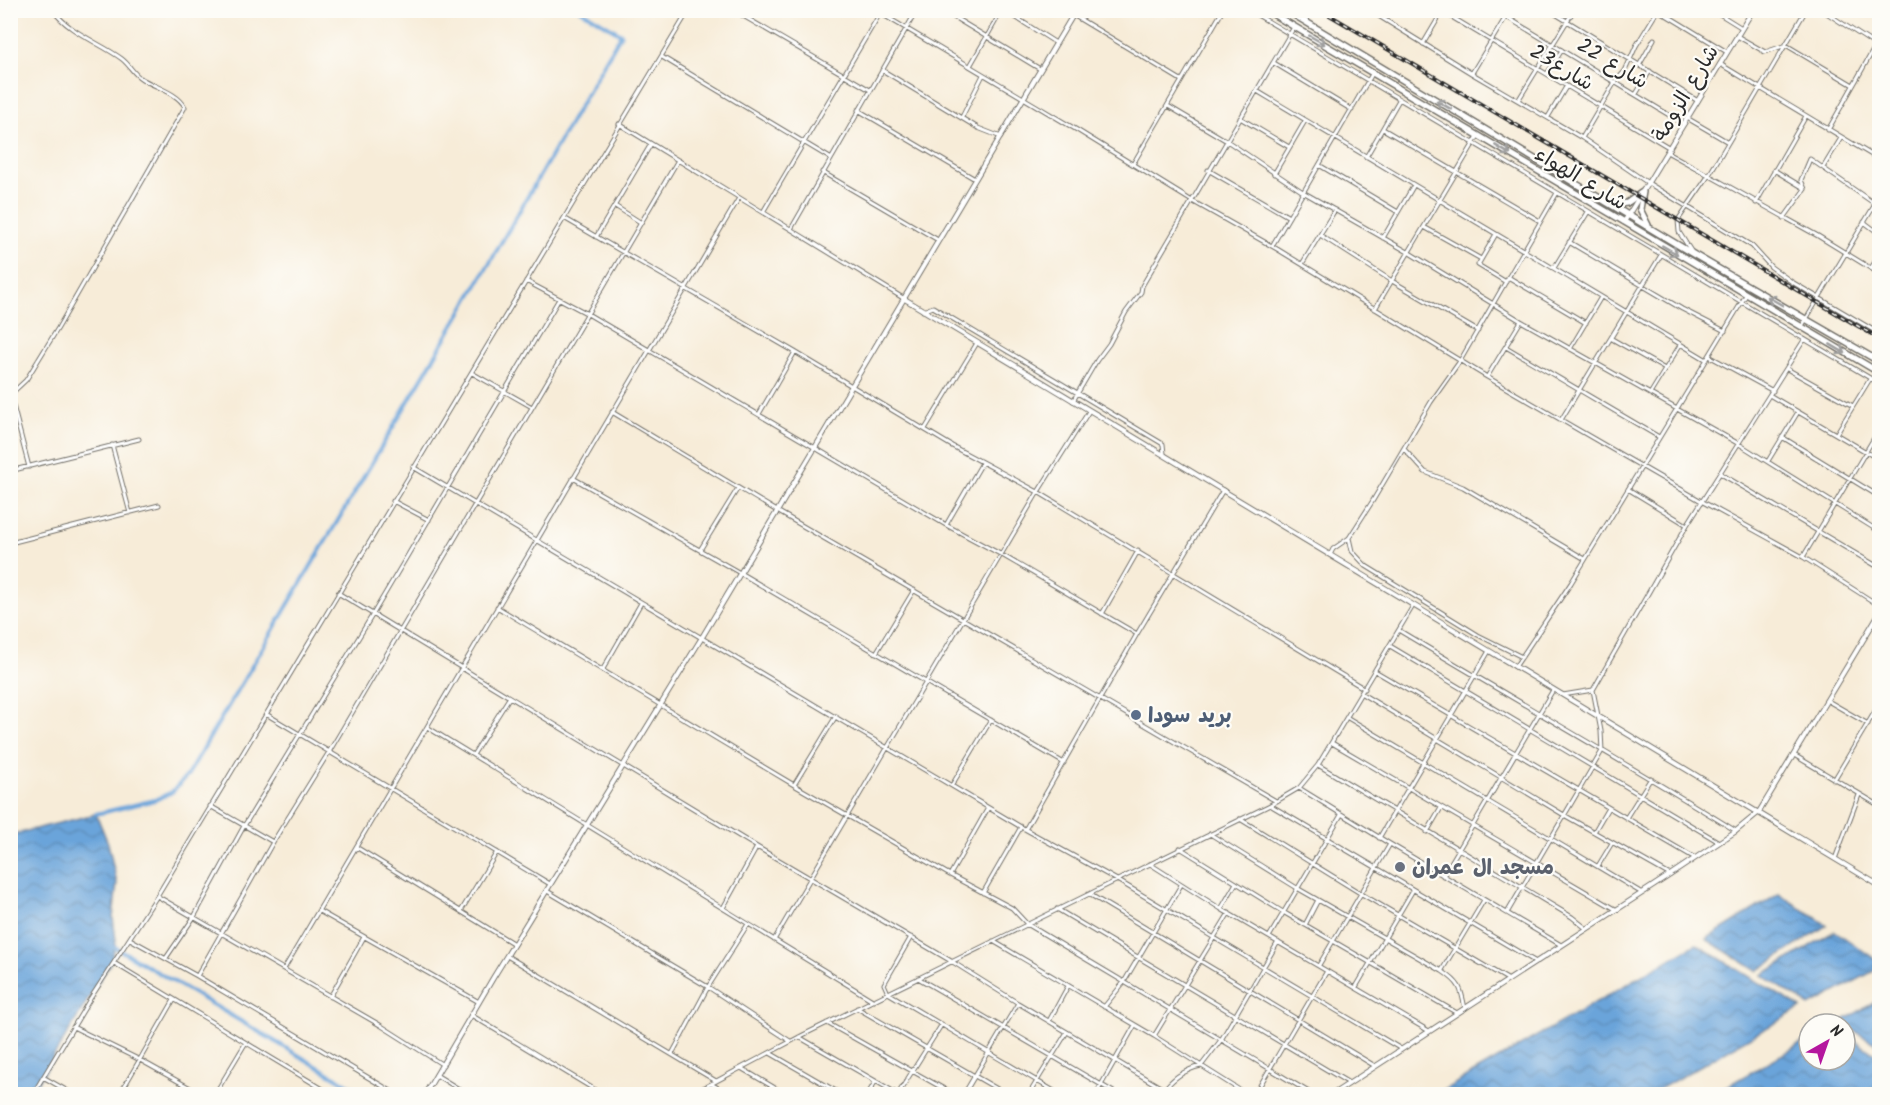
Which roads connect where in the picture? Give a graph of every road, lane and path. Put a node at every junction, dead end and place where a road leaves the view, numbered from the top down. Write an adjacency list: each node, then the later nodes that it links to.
1 (53, 10): 207 (street)
2 (689, 10): 42 (street)
3 (733, 10): 54 (street)
4 (876, 10): 22 (street)
5 (917, 10): 28 (street)
6 (942, 10): 31 (street)
7 (1003, 10): 31 (street); 35 (street)
8 (1223, 10): 57 (street)
9 (1249, 10): 29 (street)
10 (1266, 10): 26 (highway, شارع الهواء)
11 (1286, 10): 122 (highway, شارع الهواء, one-way to 11)
12 (1369, 10): 36 (street)
13 (1496, 10): 24 (street, شارع 22)
14 (1510, 10): 24 (street)
15 (1549, 10): 25 (street)
16 (1574, 10): 25 (street)
17 (1713, 10): 27 (street)
18 (1753, 10): 27 (street, شارع الزومة)
19 (1806, 10): 38 (street)
20 (1822, 10): 39 (street)
21 (1442, 11): 34 (street, شارع23); 36 (street)
22 (881, 12): 28 (street); 54 (street)
23 (1074, 13): 35 (street); 57 (street)
24 (1506, 17): 34 (street); 37 (street, شارع 22)
25 (1568, 21): 37 (street); 43 (street)
26 (1294, 27): 29 (street); 52 (highway, شارع الهواء, one-way to 52)
27 (1742, 28): 30 (street, شارع الزومة)
28 (906, 29): 47 (street); 50 (street)
29 (1290, 35): 44 (street); 58 (street)
30 (1737, 36): 38 (street); 41 (street, شارع الزومة)
31 (987, 37): 47 (street); 48 (street)
32 (1880, 38): 39 (street)
33 (1654, 39): 45 (street)
34 (1490, 41): 49 (street, شارع23); 53 (street)
35 (1056, 43): 48 (street)
36 (1423, 44): 53 (street)
37 (1553, 45): 40 (street, شارع 22); 49 (street)
38 (1786, 45): 60 (street); 62 (street)
39 (1877, 46): 60 (street)
40 (1562, 50): 56 (street); 59 (street, شارع 22)
41 (1727, 52): 43 (street); 46 (street, شارع الزومة)
42 (662, 57): 80 (street); 90 (street)
43 (1630, 58): 45 (street); 59 (street)
44 (1274, 62): 64 (street); 73 (street)
45 (1640, 64): 51 (street)
46 (1720, 64): 62 (street); 69 (street, شارع الزومة)
47 (970, 66): 55 (street)
48 (1040, 69): 66 (street)
49 (1537, 69): 56 (street, شارع23); 67 (street)
50 (882, 70): 63 (street); 75 (street)
51 (1650, 70): 65 (street); 69 (street)
52 (1373, 73): 58 (street); 84 (highway, شارع الهواء)
53 (1471, 73): 67 (street)
54 (844, 75): 63 (street); 90 (street)
55 (983, 75): 66 (street); 75 (street)
56 (1546, 75): 61 (street, شارع23)
57 (1181, 80): 70 (street)
58 (1369, 82): 68 (street); 73 (street)
59 (1616, 82): 65 (street, شارع 22); 71 (street)
60 (1853, 85): 83 (street)
61 (1566, 87): 71 (street, شارع23); 76 (street)
62 (1760, 88): 74 (street); 91 (street)
63 (870, 90): 72 (street)
64 (1257, 91): 77 (street); 79 (street)
65 (1636, 94): 81 (street, شارع 22)
66 (1023, 99): 85 (street); 100 (street)
67 (1519, 99): 76 (street)
68 (1399, 100): 82 (street); 92 (street)
69 (1698, 101): 78 (street, شارع الزومة)
70 (1168, 106): 89 (street); 100 (street)
71 (1600, 107): 86 (street); 95 (street, شارع23)
72 (858, 110): 97 (street); 109 (street)
73 (1352, 110): 88 (street)
74 (1806, 116): 83 (street); 104 (street)
75 (962, 117): 85 (street)
76 (1548, 117): 86 (street)
77 (1240, 118): 89 (street); 94 (street)
78 (1687, 118): 81 (street, شارع الزومة); 91 (street)
79 (1305, 121): 88 (street); 94 (street)
80 (619, 124): 93 (street); 131 (street)
81 (1684, 124): 95 (street, شارع الزومة)
82 (1383, 129): 96 (street); 106 (street)
83 (1828, 130): 87 (street)
84 (1478, 136): 92 (street); 136 (highway, شارع الهواء, one-way to 136)
85 (1001, 137): 109 (street)
86 (1582, 138): 110 (street)
87 (1841, 138): 99 (street); 102 (street)
88 (1335, 139): 96 (street); 101 (street)
89 (1227, 141): 103 (street); 107 (street)
90 (804, 142): 97 (street); 126 (street)
91 (1728, 142): 108 (street)
92 (1473, 143): 106 (street); 115 (street)
93 (651, 144): 98 (street); 123 (street)
94 (1289, 147): 107 (street)
95 (1669, 150): 108 (street, شارع23); 110 (street, شارع الزومة)
96 (1366, 157): 111 (street)
97 (831, 158): 105 (street)
98 (678, 160): 117 (street); 134 (street)
99 (1880, 160)
100 (1133, 165): 118 (street)
101 (1319, 165): 113 (street); 127 (street)
102 (1824, 166): 112 (street); 121 (street)
103 (1208, 170): 118 (street); 130 (street)
104 (1774, 171): 112 (street); 120 (street)
105 (822, 172): 139 (street); 145 (street)
106 (1457, 173): 119 (street); 133 (street)
107 (1274, 174): 113 (street)
108 (1709, 176): 120 (street, شارع23); 124 (street)
109 (975, 179): 145 (street)
110 (1648, 183): 114 (street, شارع الزومة); 124 (street)
111 (1413, 185): 119 (street); 127 (street)
112 (1805, 189): 132 (street)
113 (1303, 192): 125 (street); 130 (street)
114 (1643, 192): 122 (highway); 129 (street, شارع الزومة); 137 (highway)
115 (1557, 193): 128 (street); 133 (street)
116 (1880, 196): 121 (street)
117 (739, 198): 126 (street); 164 (street)
118 (1192, 201): 147 (street); 208 (street)
119 (1440, 201): 138 (street); 140 (street)
120 (1756, 203): 132 (street, شارع23)
121 (1875, 204): 135 (street)
122 (1612, 205): 129 (highway, شارع الهواء)
123 (615, 206): 134 (street); 143 (street)
124 (1687, 207): 152 (street); 169 (street)
125 (1335, 210): 142 (street); 144 (street)
126 (763, 212): 139 (street)
127 (1398, 212): 144 (street)
128 (1588, 212): 146 (street); 153 (street)
129 (1629, 215): 136 (street, شارع الزومة); 137 (highway, شارع الهواء)
130 (1289, 217): 147 (street)
131 (564, 218): 143 (street); 161 (street)
132 (1784, 218): 151 (street, شارع23)
133 (1540, 221): 148 (street)
134 (640, 222): 150 (street)
135 (1864, 222): 141 (street); 151 (street)
136 (1624, 223): 166 (highway, شارع الهواء, one-way to 166)
137 (1648, 226): 152 (highway, شارع الهواء)
138 (1424, 227): 149 (street); 155 (street)
139 (791, 229): 168 (street)
140 (1496, 234): 148 (street); 155 (street)
141 (1880, 234)
142 (1320, 235): 156 (street); 162 (street)
143 (596, 237): 150 (street)
144 (1383, 238): 149 (street)
145 (938, 240): 168 (street)
146 (1569, 242): 157 (street); 165 (street)
147 (1272, 246): 156 (street)
148 (1523, 251): 157 (street); 160 (street)
149 (1408, 252): 162 (street); 172 (street)
150 (622, 253): 164 (street); 175 (street)
151 (1846, 253): 158 (street, شارع23); 169 (street)
152 (1694, 254): 177 (highway, شارع الهواء, one-way to 152)
153 (1661, 255): 165 (street); 171 (street)
154 (1880, 255): 158 (street)
155 (1481, 259): 163 (street)
156 (1302, 264): 173 (street)
157 (1554, 268): 167 (street)
158 (1871, 269): 159 (street, شارع23)
159 (1880, 274)
160 (1508, 277): 163 (street); 179 (street)
161 (526, 281): 170 (street); 198 (street)
162 (1392, 281): 173 (street); 181 (street)
163 (1506, 282): 172 (street)
164 (686, 287): 190 (street); 191 (street)
165 (1643, 287): 176 (street); 182 (street)
166 (1746, 295): 171 (street); 180 (highway, شارع الهواء)
167 (1601, 297): 176 (street); 179 (street)
168 (903, 298): 174 (street); 203 (street)
169 (1819, 298): 177 (street); 183 (street)
170 (559, 299): 175 (street); 206 (street)
171 (1742, 303): 182 (street); 185 (street)
172 (1493, 304): 178 (street); 181 (street)
173 (1374, 310): 193 (street)
174 (923, 311): 186 (street); 208 (street)
175 (586, 313): 190 (street); 213 (street)
176 (1627, 313): 184 (street); 187 (street)
177 (1806, 319): 180 (street); 194 (highway, شارع الهواء)
178 (1521, 321): 188 (street); 189 (street)
179 (1586, 323): 189 (street)
180 (1802, 327): 199 (highway, شارع الهواء, one-way to 199)
181 (1478, 331): 193 (street)
182 (1725, 331): 192 (street)
183 (1880, 334)
184 (1612, 339): 195 (street); 196 (street)
185 (1804, 340): 197 (street); 201 (street)
186 (977, 343): 211 (street); 221 (street)
187 (1680, 345): 192 (street); 196 (street)
188 (1506, 347): 200 (street); 204 (street)
189 (1570, 349): 195 (street)
190 (649, 350): 216 (street); 218 (street)
191 (795, 352): 203 (street); 218 (street)
192 (1708, 358): 205 (street); 214 (street)
193 (1460, 361): 200 (street); 229 (street)
194 (1880, 362)
195 (1596, 364): 204 (street); 209 (street)
196 (1665, 369): 209 (street)
197 (1787, 369): 205 (street); 212 (street)
198 (472, 373): 206 (street); 237 (street)
199 (1880, 373)
200 (1487, 377): 219 (street)
201 (1870, 379): 202 (street); 212 (street)
202 (1880, 384)
203 (851, 386): 221 (street); 228 (street)
204 (1580, 391): 219 (street); 223 (street)
205 (1773, 391): 210 (street)
206 (504, 392): 213 (street); 242 (street)
207 (11, 394): 236 (street)
208 (1078, 394): 211 (street); 231 (street)
209 (1650, 394): 214 (street)
210 (1771, 396): 217 (street); 226 (street)
211 (1073, 401): 215 (street)
212 (1853, 406): 222 (street)
213 (532, 407): 251 (street)
214 (1678, 408): 223 (street); 226 (street)
215 (1089, 411): 231 (street); 246 (street)
216 (612, 412): 240 (street); 243 (street)
217 (1798, 412): 222 (street); 224 (street)
218 (759, 414): 228 (street)
219 (1561, 421): 235 (street)
220 (1880, 428): 230 (street)
221 (925, 430): 234 (street)
222 (1836, 434): 230 (street)
223 (1659, 437): 235 (street)
224 (1782, 437): 233 (street); 241 (street)
225 (139, 439): 227 (street)
226 (1739, 444): 233 (street); 239 (street)
227 (112, 446): 236 (street); 254 (street)
228 (814, 447): 253 (street); 256 (street)
229 (1404, 449): 260 (street); 268 (street)
230 (1865, 452): 232 (street); 241 (street)
231 (1164, 455): 245 (street)
232 (1880, 460)
233 (1767, 462): 250 (street)
234 (982, 463): 246 (street); 256 (street)
235 (1641, 465): 244 (street); 249 (street)
236 (29, 467): 238 (street)
237 (413, 467): 242 (street); 248 (street)
238 (10, 471)
239 (1721, 474): 249 (street); 258 (street)
240 (573, 478): 261 (street); 263 (street)
241 (1849, 478): 247 (street); 250 (street)
242 (448, 488): 251 (street); 255 (street)
243 (738, 488): 253 (street); 263 (street)
244 (1628, 489): 257 (street); 268 (street)
245 (1223, 490): 266 (street); 271 (street)
246 (1038, 492): 264 (street); 265 (street)
247 (1880, 497)
248 (393, 501): 255 (street); 273 (street)
249 (1703, 502): 257 (street); 267 (street)
250 (1833, 503): 258 (street); 259 (street)
251 (475, 504): 261 (street); 283 (street)
252 (159, 505): 254 (street)
253 (777, 511): 270 (street); 272 (street)
254 (130, 513): 262 (street)
255 (429, 520): 279 (street)
256 (946, 525): 265 (street)
257 (1687, 525): 298 (street)
258 (1818, 531): 267 (street); 269 (street)
259 (1880, 532)
260 (1349, 538): 266 (street); 289 (street)
261 (536, 541): 274 (street); 277 (street)
262 (10, 543)
263 (700, 550): 270 (street)
264 (1138, 552): 271 (street); 280 (street)
265 (1002, 555): 280 (street); 281 (street)
266 (1330, 555): 275 (street)
267 (1803, 557): 276 (street)
268 (1586, 559): 289 (street)
269 (1880, 568)
270 (740, 573): 285 (street); 288 (street)
271 (1174, 573): 284 (street); 296 (street)
272 (914, 590): 281 (street); 288 (street)
273 (338, 593): 279 (street); 307 (street)
274 (641, 603): 285 (street); 292 (street)
275 (1413, 606): 282 (street); 287 (street)
276 (1880, 606)
277 (497, 607): 291 (street); 292 (street)
278 (1880, 612): 304 (street)
279 (374, 614): 283 (street); 317 (street)
280 (1102, 614): 284 (street)
281 (964, 619): 295 (street); 303 (street)
282 (1399, 630): 286 (street); 294 (street)
283 (400, 631): 291 (street); 322 (street)
284 (1137, 634): 303 (street)
285 (701, 639): 306 (street); 309 (street)
286 (1390, 646): 293 (street); 299 (street)
287 (1489, 651): 290 (street); 294 (street)
288 (876, 653): 295 (street)
289 (1522, 657): 290 (street)
290 (1515, 667): 297 (street)
291 (461, 668): 302 (street); 315 (street)
292 (602, 669): 306 (street)
293 (1375, 671): 296 (street); 310 (street)
294 (1474, 676): 299 (street); 308 (street)
295 (926, 682): 313 (street); 320 (street)
296 (1365, 689): 300 (street)
297 (1553, 690): 301 (street); 308 (street)
298 (1593, 690): 301 (street); 311 (street)
299 (1464, 692): 310 (street); 316 (street)
300 (1362, 694): 312 (street); 318 (street)
301 (1562, 695): 311 (street)
302 (509, 698): 324 (street); 329 (street)
303 (1100, 700): 326 (street); 342 (street)
304 (1828, 701): 314 (street); 325 (street)
305 (1880, 703): 314 (street)
306 (660, 704): 329 (street); 334 (street)
307 (266, 714): 317 (street); 345 (street)
308 (1539, 715): 316 (street); 321 (street)
309 (836, 716): 320 (street); 334 (street)
310 (1451, 716): 318 (street); 323 (street)
311 (1599, 716): 321 (street); 351 (street)
312 (1348, 718): 319 (street); 327 (street)
313 (991, 720): 326 (street); 335 (street)
314 (1868, 724): 333 (street)
315 (427, 727): 324 (street); 336 (street)
316 (1529, 730): 323 (street); 330 (street)
317 (300, 735): 322 (street); 358 (street)
318 (1437, 740): 327 (street); 331 (street)
319 (1332, 743): 328 (street); 338 (street)
320 (887, 747): 335 (street); 354 (street)
321 (1602, 751): 330 (street); 332 (street)
322 (329, 752): 336 (street); 369 (street)
323 (1516, 753): 331 (street); 339 (street)
324 (473, 755): 357 (street)
325 (1794, 755): 333 (street); 351 (street)
326 (1064, 763): 361 (street)
327 (1423, 764): 338 (street); 343 (street)
328 (1318, 765): 337 (street); 350 (street)
329 (622, 766): 357 (street); 374 (street)
330 (1592, 767): 339 (street); 340 (street)
331 (1501, 778): 343 (street); 353 (street)
332 (1650, 778): 340 (street); 363 (street)
333 (1834, 780): 341 (street)
334 (794, 785): 354 (street)
335 (952, 785): 347 (street)
336 (390, 788): 373 (street); 377 (street)
337 (1299, 788): 342 (street); 352 (street)
338 (1409, 789): 348 (street); 350 (street)
339 (1578, 790): 349 (street); 353 (street)
340 (1640, 795): 355 (street); 370 (street)
341 (1859, 795): 346 (street); 379 (street)
342 (1276, 802): 344 (street)
343 (1487, 802): 359 (street); 367 (street)
344 (1270, 805): 356 (street); 368 (street)
345 (210, 806): 358 (street); 402 (street)
346 (1880, 806)
347 (988, 808): 360 (street); 385 (street)
348 (1441, 808): 359 (street); 362 (street)
349 (1608, 808): 355 (street); 364 (street)
350 (1395, 812): 362 (street); 366 (street)
351 (1759, 812): 363 (street); 379 (street)
352 (1341, 814): 366 (street); 368 (street)
353 (1564, 815): 364 (street); 367 (street)
354 (849, 816): 385 (street); 388 (street)
355 (1626, 818): 378 (street)
356 (1240, 819): 365 (street); 380 (street)
357 (587, 825): 391 (street); 405 (street)
358 (244, 826): 369 (street); 416 (street)
359 (1473, 826): 376 (street); 381 (street)
360 (1021, 827): 361 (street); 400 (street)
361 (1026, 829): 389 (street)
362 (1427, 831): 376 (street)
363 (1736, 831): 370 (street)
364 (1594, 832): 371 (street)
365 (1210, 834): 375 (street); 395 (street)
366 (1380, 838): 372 (street)
367 (1550, 838): 381 (street); 383 (street)
368 (1326, 839): 380 (street); 384 (street)
369 (273, 842): 423 (street)
370 (1719, 842): 378 (street)
371 (1612, 843): 383 (street); 386 (street)
372 (1390, 844): 384 (street); 387 (street)
373 (356, 847): 408 (street); 411 (street)
374 (757, 847): 388 (street); 405 (street)
375 (1180, 848): 382 (street); 390 (street)
376 (1458, 850): 387 (street); 394 (street)
377 (497, 852): 391 (street); 411 (street)
378 (1695, 858): 386 (street)
379 (1835, 859): 393 (street)
380 (1312, 863): 395 (street); 398 (street)
381 (1535, 863): 394 (street); 410 (street)
382 (1150, 864): 389 (street); 392 (street)
383 (1598, 866): 399 (street)
384 (1376, 869): 396 (street); 398 (street)
385 (950, 875): 400 (street)
386 (1670, 875): 399 (street)
387 (1443, 876): 404 (street)
388 (811, 878): 426 (street); 431 (street)
389 (1117, 880): 401 (street); 409 (street)
390 (1236, 883): 407 (street); 412 (street)
391 (551, 885): 397 (street)
392 (1181, 885): 407 (street); 409 (street)
393 (1880, 886)
394 (1522, 887): 414 (street); 422 (street)
395 (1297, 888): 403 (street); 412 (street)
396 (1413, 890): 415 (street); 420 (street)
397 (547, 891): 435 (street); 457 (street)
398 (1360, 892): 415 (street); 417 (street)
399 (1642, 892): 410 (street)
400 (983, 893): 419 (street)
401 (1089, 894): 406 (street); 424 (street)
402 (157, 896): 416 (street); 429 (street)
403 (1318, 900): 417 (street); 421 (street)
404 (1484, 900): 414 (street); 420 (street)
405 (723, 908): 418 (street)
406 (1057, 909): 419 (street); 440 (street)
407 (1221, 909): 413 (street)
408 (319, 910): 425 (street); 448 (street)
409 (1166, 910): 424 (street); 428 (street)
410 (1617, 910): 422 (street)
411 (461, 911): 435 (street)
412 (1283, 912): 421 (street); 427 (street)
413 (1229, 913): 427 (street); 428 (street)
414 (1507, 913): 436 (street)
415 (1399, 915): 430 (street); 437 (street)
416 (194, 917): 423 (street); 439 (street)
417 (1347, 917): 430 (street); 432 (street)
418 (748, 924): 431 (street); 457 (street)
419 (1027, 924): 433 (street); 454 (street)
420 (1470, 924): 437 (street); 444 (street)
421 (1305, 925): 432 (street)
422 (1587, 929): 436 (street)
423 (222, 933): 448 (street); 451 (street)
424 (1152, 933): 440 (street); 442 (street)
425 (364, 937): 461 (street); 465 (street)
426 (911, 937): 441 (street); 460 (street)
427 (1269, 937): 434 (street)
428 (1214, 938): 442 (street); 447 (street)
429 (130, 939): 439 (street); 445 (street)
430 (1385, 939): 443 (street); 450 (street)
431 (774, 940): 464 (street)
432 (1333, 940): 443 (street); 446 (street)
433 (993, 941): 441 (street); 455 (street)
434 (1278, 942): 446 (street); 447 (street)
435 (514, 944): 438 (street)
436 (1562, 945): 444 (street)
437 (1455, 949): 450 (street); 453 (street)
438 (507, 956): 465 (street); 493 (street)
439 (166, 958): 451 (street)
440 (1138, 958): 454 (street); 456 (street)
441 (951, 961): 452 (street); 466 (street)
442 (1201, 961): 456 (street); 459 (street)
443 (1371, 962): 458 (street); 471 (street)
444 (1536, 962): 453 (street)
445 (114, 963): 463 (street); 479 (street)
446 (1319, 965): 449 (street)
447 (1263, 968): 459 (street); 462 (street)
448 (284, 969): 461 (street)
449 (1327, 971): 458 (street); 462 (street)
450 (1442, 971): 469 (street)
451 (197, 976): 519 (street)
452 (918, 978): 460 (street); 480 (street)
453 (1509, 980): 469 (street)
454 (1124, 982): 468 (street); 470 (street)
455 (1068, 986): 468 (street); 474 (street)
456 (1185, 986): 470 (street); 473 (street)
457 (708, 987): 486 (street); 493 (street)
458 (1356, 988): 481 (street)
459 (1250, 991): 473 (street); 475 (street)
460 (888, 993): 464 (street); 477 (street)
461 (330, 997): 497 (street)
462 (1311, 997): 475 (street); 490 (street)
463 (174, 1000): 487 (street); 495 (street)
464 (874, 1001): 467 (street)
465 (479, 1002): 472 (street)
466 (1018, 1003): 474 (street); 480 (street)
467 (857, 1008): 476 (street); 489 (street)
468 (1104, 1008): 478 (street)
469 (1465, 1009): 471 (street)
470 (1170, 1010): 483 (street); 485 (street)
471 (1458, 1013): 481 (street)
472 (471, 1015): 497 (street); 522 (street)
473 (1234, 1016): 485 (street); 488 (street)
474 (1048, 1021): 482 (street)
475 (1297, 1021): 488 (street); 499 (street)
476 (827, 1023): 484 (street); 502 (street)
477 (942, 1024): 489 (street); 491 (street)
478 (1135, 1025): 483 (street); 496 (street)
479 (73, 1027): 495 (street); 505 (street)
480 (1003, 1028): 491 (street); 494 (street)
481 (1429, 1031): 490 (street)
482 (1067, 1032): 494 (street); 496 (street)
483 (1154, 1036): 498 (street)
484 (799, 1037): 486 (street); 507 (street)
485 (1221, 1040): 498 (street); 501 (street)
486 (790, 1041): 492 (street)
487 (245, 1044): 517 (street); 518 (street)
488 (1283, 1045): 501 (street); 510 (street)
489 (927, 1047): 502 (street); 503 (street)
490 (1401, 1050): 499 (street)
491 (989, 1051): 503 (street); 508 (street)
492 (770, 1053): 500 (street); 526 (street)
493 (672, 1054): 506 (street)
494 (1053, 1056): 508 (street); 511 (street)
495 (140, 1060): 515 (street); 516 (street)
496 (1114, 1061): 511 (street); 512 (street)
497 (443, 1065): 504 (street)
498 (1202, 1066): 512 (street); 538 (street)
499 (1376, 1066): 510 (street)
500 (741, 1068): 506 (street); 525 (street)
501 (1270, 1069): 539 (street); 540 (street)
502 (911, 1072): 528 (street); 529 (street)
503 (975, 1075): 530 (street); 531 (street)
504 (436, 1076): 520 (street); 521 (street)
505 (43, 1077): 513 (street); 514 (street)
506 (716, 1081): 509 (street)
507 (875, 1082): 527 (street); 528 (street)
508 (1038, 1082): 532 (street); 533 (street)
509 (711, 1084): 523 (street); 524 (street)
510 (1350, 1084): 541 (street)
511 (1102, 1086): 534 (street); 535 (street)
512 (1164, 1090): 536 (street); 537 (street)
513 (33, 1095)
514 (73, 1095)
515 (120, 1095)
516 (201, 1095)
517 (215, 1095)
518 (331, 1095)
519 (396, 1095)
520 (425, 1095)
521 (466, 1095)
522 (602, 1095)
523 (692, 1095)
524 (729, 1095)
525 (785, 1095)
526 (841, 1095)
527 (868, 1095)
528 (898, 1095)
529 (953, 1095)
530 (964, 1095)
531 (1006, 1095)
532 (1029, 1095)
533 (1059, 1095)
534 (1096, 1095)
535 (1117, 1095)
536 (1161, 1095)
537 (1172, 1095)
538 (1246, 1095)
539 (1255, 1095)
540 (1312, 1095)
541 (1334, 1095)

